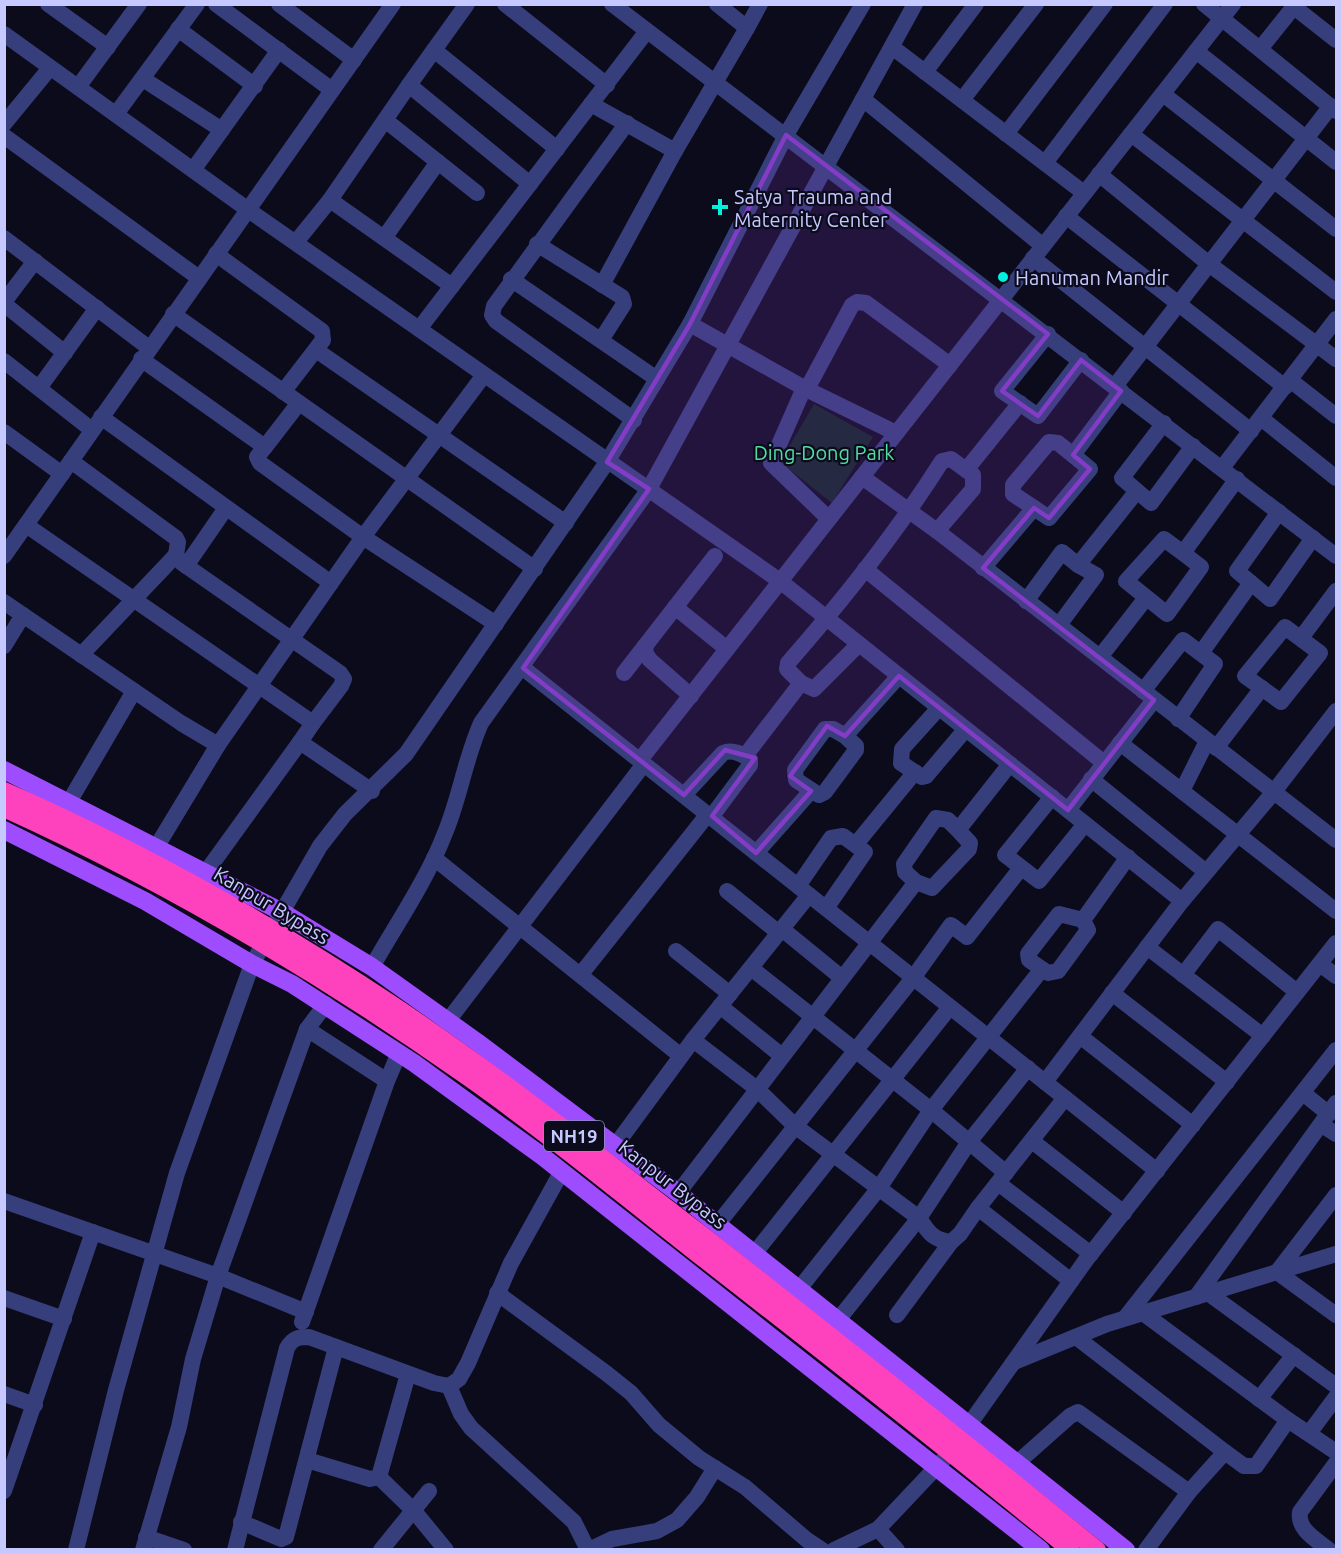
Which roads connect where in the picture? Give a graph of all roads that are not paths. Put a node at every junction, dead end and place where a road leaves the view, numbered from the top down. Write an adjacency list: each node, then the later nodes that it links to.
1 (48, 4): 28 (street)
2 (139, 4): 28 (street)
3 (197, 4): 23 (street)
4 (216, 4): 30 (street)
5 (279, 4): 33 (street)
6 (393, 4): 33 (street)
7 (467, 4): 31 (street)
8 (505, 4): 39 (street)
9 (612, 4): 24 (street)
10 (717, 4): 22 (street)
11 (760, 4): 22 (street)
12 (863, 4): 55 (street)
13 (915, 4): 27 (street)
14 (976, 4): 35 (street)
15 (1036, 4): 45 (street)
16 (1105, 4): 53 (street)
17 (1165, 4): 62 (street)
18 (1204, 4): 21 (street)
19 (1233, 4): 21 (street)
20 (1295, 6): 26 (street); 29 (street)
21 (1222, 18): 29 (street); 32 (street)
22 (747, 28): 37 (street)
23 (178, 29): 36 (street); 40 (street)
24 (647, 30): 37 (street); 39 (street)
25 (4, 34): 34 (street)
26 (1336, 40)
27 (892, 46): 35 (street); 44 (street)
28 (108, 47): 41 (street)
29 (1260, 49): 47 (street)
30 (279, 50): 40 (street); 42 (street)
31 (434, 50): 38 (street); 58 (street)
32 (1196, 51): 43 (street); 57 (street)
33 (354, 60): 42 (street)
34 (50, 68): 41 (street); 51 (street)
35 (925, 72): 45 (street)
36 (143, 79): 48 (street); 52 (street)
37 (717, 83): 55 (street); 59 (street)
38 (409, 85): 49 (street); 67 (street)
39 (607, 85): 46 (street)
40 (255, 86): 52 (street)
41 (78, 87): 48 (street)
42 (332, 90): 71 (street)
43 (1163, 94): 54 (street); 66 (street)
44 (863, 99): 63 (street); 79 (street)
45 (962, 100): 53 (street)
46 (591, 104): 50 (street); 58 (street)
47 (1334, 108): 57 (street)
48 (116, 114): 64 (street)
49 (385, 120): 60 (street); 70 (street)
50 (627, 123): 59 (street); 78 (street)
51 (4, 124)
52 (222, 130): 64 (street)
53 (1006, 134): 62 (street)
54 (1131, 134): 65 (street); 73 (street)
55 (786, 135): 63 (street); 94 (street)
56 (4, 136): 83 (street)
57 (1306, 138): 61 (street); 66 (street)
58 (557, 149): 67 (street)
59 (675, 151): 85 (street)
60 (438, 162): 68 (street); 76 (street)
61 (1336, 162)
62 (1045, 163): 69 (street)
63 (827, 165): 88 (street); 99 (street)
64 (193, 170): 71 (street)
65 (1099, 174): 69 (street); 82 (street)
66 (1274, 179): 73 (street); 74 (street)
67 (530, 184): 86 (street)
68 (477, 193)
69 (1084, 193): 72 (street)
70 (330, 200): 76 (street); 77 (street)
71 (248, 209): 77 (street); 80 (street)
72 (1066, 216): 79 (street); 90 (street)
73 (1242, 220): 82 (street); 87 (street)
74 (1336, 229)
75 (4, 238): 81 (street)
76 (384, 238): 86 (street)
77 (296, 243): 95 (street)
78 (537, 244): 84 (street); 85 (street)
79 (1038, 252): 88 (street); 100 (street)
80 (216, 254): 83 (street); 101 (street)
81 (35, 261): 89 (street); 91 (street)
82 (1209, 264): 90 (street); 98 (street)
83 (200, 278): 92 (street)
84 (512, 279): 97 (street); 118 (street)
85 (602, 285): 97 (street)
86 (452, 286): 95 (street)
87 (1336, 292)
88 (1001, 298): 96 (street); 107 (street)
89 (4, 303): 102 (street)
90 (1177, 304): 100 (street); 110 (street)
91 (97, 308): 102 (street); 103 (street)
92 (173, 314): 103 (street); 114 (street)
93 (1336, 319): 98 (street)
94 (690, 324): 99 (street); 109 (street)
95 (419, 329): 108 (street)
96 (1048, 334): 105 (street); 116 (street)
97 (601, 340): 109 (street)
98 (1317, 344): 104 (street); 110 (street)
99 (728, 345): 112 (street); 136 (street)
100 (1145, 347): 113 (street); 121 (street)
101 (316, 350): 114 (street); 124 (street)
102 (65, 353): 111 (street)
103 (145, 353): 120 (street); 126 (street)
104 (1336, 359)
105 (1081, 360): 113 (street); 116 (street)
106 (4, 361): 111 (street)
107 (950, 365): 112 (street); 123 (street)
108 (484, 375): 124 (street); 128 (street)
109 (657, 379): 118 (street)
110 (1287, 383): 117 (street); 121 (street)
111 (39, 388): 120 (street)
112 (805, 388): 123 (street); 142 (street)
113 (1118, 388): 119 (street); 127 (street)
114 (283, 392): 115 (street)
115 (299, 403): 126 (street); 134 (street)
116 (1020, 403): 131 (street)
117 (1336, 416)
118 (634, 420): 128 (street)
119 (1164, 423): 125 (street); 137 (street)
120 (97, 424): 129 (street); 138 (street)
121 (1256, 424): 130 (street); 133 (street)
122 (4, 432): 129 (street)
123 (896, 433): 132 (street)
124 (439, 435): 134 (street); 143 (street)
125 (1193, 446): 130 (street); 137 (street)
126 (265, 447): 146 (street)
127 (1073, 455): 139 (street); 139 (street)
128 (608, 462): 136 (street); 143 (street)
129 (66, 468): 144 (street); 152 (street)
130 (1222, 468): 135 (street)
131 (966, 470): 140 (street); 145 (street)
132 (862, 477): 140 (street); 142 (street)
133 (1336, 478)
134 (407, 479): 146 (street); 155 (street)
135 (1237, 479): 141 (street); 149 (street)
136 (649, 489): 157 (street); 179 (street)
137 (1137, 491): 153 (street)
138 (226, 508): 152 (street); 158 (street)
139 (1034, 508): 154 (street)
140 (909, 512): 145 (street); 156 (street)
141 (1279, 512): 147 (street); 159 (street)
142 (829, 519): 157 (street)
143 (566, 523): 155 (street)
144 (26, 525): 148 (street); 162 (street)
145 (938, 531): 154 (street)
146 (363, 537): 158 (street); 168 (street)
147 (1313, 538): 151 (street); 159 (street)
148 (5, 553)
149 (1183, 553): 161 (street); 161 (street)
150 (715, 556): 165 (street)
151 (1336, 556)
152 (181, 560): 162 (street); 171 (street)
153 (1078, 565): 163 (street); 169 (street)
154 (983, 568): 163 (street)
155 (535, 569): 168 (street)
156 (865, 569): 167 (street); 201 (street)
157 (780, 581): 167 (street); 175 (street)
158 (331, 583): 171 (street)
159 (1251, 583): 176 (street)
160 (1336, 591): 170 (street)
161 (1146, 598): 178 (street)
162 (133, 599): 177 (street); 183 (street)
163 (1026, 601): 169 (street)
164 (4, 602): 166 (street)
165 (675, 607): 174 (street); 175 (street)
166 (23, 615): 173 (street); 177 (street)
167 (827, 619): 172 (street); 182 (street)
168 (496, 624): 207 (street)
169 (1059, 625): 178 (street)
170 (1301, 638): 184 (street); 184 (street)
171 (292, 641): 183 (street); 191 (street)
172 (859, 644): 181 (street); 182 (street)
173 (4, 646)
174 (645, 646): 180 (street); 187 (street)
175 (727, 649): 187 (street)
176 (1200, 653): 186 (street); 190 (street)
177 (81, 656): 185 (street)
178 (1100, 657): 186 (street)
179 (523, 668): 200 (street); 226 (street)
180 (624, 673)
181 (899, 676): 188 (street); 194 (street)
182 (801, 682): 199 (street)
183 (259, 687): 191 (street); 198 (street)
184 (1262, 688): 197 (street)
185 (134, 691): 198 (street); 213 (street)
186 (1149, 695): 190 (street); 196 (street)
187 (690, 696): 200 (street)
188 (939, 708): 192 (street); 204 (street)
189 (1336, 711): 193 (street)
190 (1178, 718): 197 (street)
191 (313, 723): 195 (street)
192 (965, 730): 202 (street); 204 (street)
193 (1330, 733): 210 (street)
194 (845, 736): 208 (street); 208 (street)
195 (300, 742): 207 (street); 228 (street)
196 (1120, 743): 201 (street); 209 (street)
197 (1211, 744): 209 (street); 210 (street)
198 (218, 745): 223 (street)
199 (745, 756): 211 (street); 216 (street)
200 (642, 762): 211 (street); 238 (street)
201 (1104, 763): 205 (street)
202 (1010, 764): 212 (street); 219 (street)
203 (4, 770): 213 (main road)
204 (915, 772): 222 (street)
205 (1091, 779): 215 (street); 229 (street)
206 (4, 791): 361 (highway, Kanpur Bypass / NH19, bridge)
207 (372, 791): 236 (street)
208 (811, 791): 224 (street)
209 (1182, 791): 220 (street)
210 (1273, 793): 220 (street); 221 (street)
211 (684, 795): 216 (street)
212 (1052, 797): 215 (street); 227 (street)
213 (69, 802): 223 (main road)
214 (4, 808): 360 (highway, Kanpur Bypass / NH19, bridge)
215 (1068, 810): 217 (street)
216 (710, 815): 224 (street); 249 (street)
217 (1085, 824): 225 (street); 227 (street)
218 (4, 830): 244 (main road)
219 (958, 830): 230 (street); 230 (street)
220 (1238, 835): 229 (street); 235 (street)
221 (1336, 840)
222 (856, 844): 231 (street); 234 (street)
223 (157, 846): 228 (main road)
224 (756, 853): 231 (street)
225 (1128, 857): 233 (street); 237 (street)
226 (434, 858): 238 (street); 246 (street)
227 (1021, 868): 253 (street)
228 (206, 872): 236 (main road)
229 (1206, 872): 233 (street)
230 (916, 882): 240 (street)
231 (804, 890): 234 (street); 239 (street)
232 (727, 891): 239 (street)
233 (1182, 901): 242 (street)
234 (827, 906): 240 (street)
235 (1336, 911)
236 (282, 912): 244 (street); 246 (main road)
237 (1083, 920): 248 (street); 248 (street)
238 (519, 924): 249 (street); 260 (street)
239 (780, 931): 247 (street); 252 (street)
240 (870, 943): 252 (street); 253 (street)
241 (1336, 943): 245 (street)
242 (1147, 948): 250 (street); 255 (street)
243 (676, 951): 256 (street)
244 (252, 964): 257 (main road); 301 (street)
245 (1320, 964): 251 (street); 254 (street)
246 (372, 967): 260 (main road)
247 (751, 968): 256 (street); 259 (street)
248 (1041, 969): 264 (street)
249 (581, 974): 269 (street)
250 (1183, 975): 254 (street); 263 (street)
251 (1336, 976)
252 (842, 978): 259 (street)
253 (913, 978): 258 (street); 266 (street)
254 (1297, 992): 263 (street)
255 (1112, 993): 262 (street); 275 (street)
256 (725, 1000): 265 (street); 270 (street)
257 (326, 1004): 261 (street); 268 (main road)
258 (950, 1007): 264 (street); 272 (street)
259 (812, 1017): 266 (street); 270 (street)
260 (447, 1022): 286 (main road)
261 (307, 1029): 273 (street); 306 (street)
262 (1080, 1036): 274 (street); 281 (street)
263 (1263, 1036): 275 (street)
264 (989, 1037): 271 (street); 279 (street)
265 (693, 1040): 269 (street); 276 (street)
266 (856, 1050): 272 (street); 282 (street)
267 (1336, 1050): 277 (street)
268 (399, 1053): 273 (street); 288 (main road)
269 (681, 1056): 286 (street)
270 (782, 1056): 276 (street)
271 (1028, 1068): 274 (street); 285 (street)
272 (893, 1080): 279 (street); 287 (street)
273 (387, 1081): 312 (street)
274 (1045, 1082): 278 (street)
275 (1227, 1082): 281 (street)
276 (757, 1089): 282 (street); 292 (street)
277 (1303, 1093): 280 (street); 317 (street)
278 (1065, 1098): 284 (street); 289 (street)
279 (932, 1110): 285 (street); 291 (street)
280 (1329, 1114): 283 (street); 310 (street)
281 (1193, 1125): 289 (street)
282 (795, 1126): 287 (street); 298 (street)
283 (1336, 1134)
284 (1032, 1141): 290 (street); 296 (street)
285 (969, 1142): 290 (street); 297 (street)
286 (615, 1146): 292 (main road)
287 (834, 1155): 291 (street); 302 (street)
288 (562, 1171): 309 (street); 340 (main road)
289 (1157, 1171): 296 (street)
290 (1002, 1178): 295 (street); 303 (street)
291 (879, 1188): 297 (street); 308 (street)
292 (678, 1193): 298 (main road)
293 (4, 1201): 299 (street)
294 (1334, 1202): 305 (street)
295 (978, 1208): 300 (street); 307 (street)
296 (1124, 1213): 303 (street)
297 (919, 1218): 300 (street); 318 (street)
298 (717, 1225): 302 (main road)
299 (93, 1232): 301 (street); 316 (street)
300 (951, 1242): 314 (street)
301 (155, 1254): 306 (street); 350 (street)
302 (754, 1254): 308 (main road)
303 (1091, 1254): 307 (street)
304 (1336, 1254): 305 (street)
305 (1277, 1272): 310 (street); 315 (street)
306 (218, 1276): 312 (street); 348 (street)
307 (1071, 1281): 323 (street)
308 (799, 1289): 318 (main road)
309 (497, 1293): 325 (street); 339 (street)
310 (1202, 1295): 313 (street); 322 (street)
311 (4, 1298): 316 (street)
312 (306, 1312): 319 (street)
313 (1143, 1313): 317 (street); 329 (street)
314 (897, 1315)
315 (1336, 1315)
316 (64, 1318): 330 (street)
317 (1125, 1318): 320 (street)
318 (838, 1320): 332 (main road)
319 (297, 1337): 321 (street); 346 (street)
320 (1076, 1337): 323 (street); 334 (street)
321 (336, 1347): 324 (street); 336 (street)
322 (1294, 1355): 326 (street); 329 (street)
323 (1014, 1363): 332 (street)
324 (408, 1374): 325 (street); 341 (street)
325 (449, 1386): 355 (street)
326 (1336, 1386)
327 (4, 1394): 330 (street)
328 (1336, 1397): 333 (street)
329 (1259, 1399): 331 (street)
330 (35, 1405): 342 (street)
331 (1288, 1420): 333 (street); 334 (street)
332 (970, 1425): 337 (main road); 340 (street)
333 (1310, 1432): 335 (street)
334 (1225, 1452): 344 (street)
335 (1336, 1452)
336 (308, 1460): 341 (street); 349 (street)
337 (1017, 1463): 344 (street); 362 (main road)
338 (1336, 1463): 364 (street)
339 (715, 1468): 355 (street); 356 (street)
340 (937, 1468): 347 (street); 359 (main road)
341 (379, 1477): 345 (street)
342 (4, 1491)
343 (429, 1491): 345 (street)
344 (1190, 1492): 363 (street)
345 (414, 1511): 353 (street); 354 (street)
346 (241, 1522): 349 (street); 352 (street)
347 (878, 1529): 357 (street); 358 (street)
348 (145, 1543): 351 (street)
349 (284, 1543)
350 (76, 1550)
351 (184, 1550)
352 (235, 1550)
353 (381, 1550)
354 (446, 1550)
355 (589, 1550)
356 (822, 1550)
357 (834, 1550)
358 (897, 1550)
359 (1041, 1550)
360 (1071, 1550)
361 (1097, 1550)
362 (1126, 1550)
363 (1146, 1550)
364 (1329, 1550)

